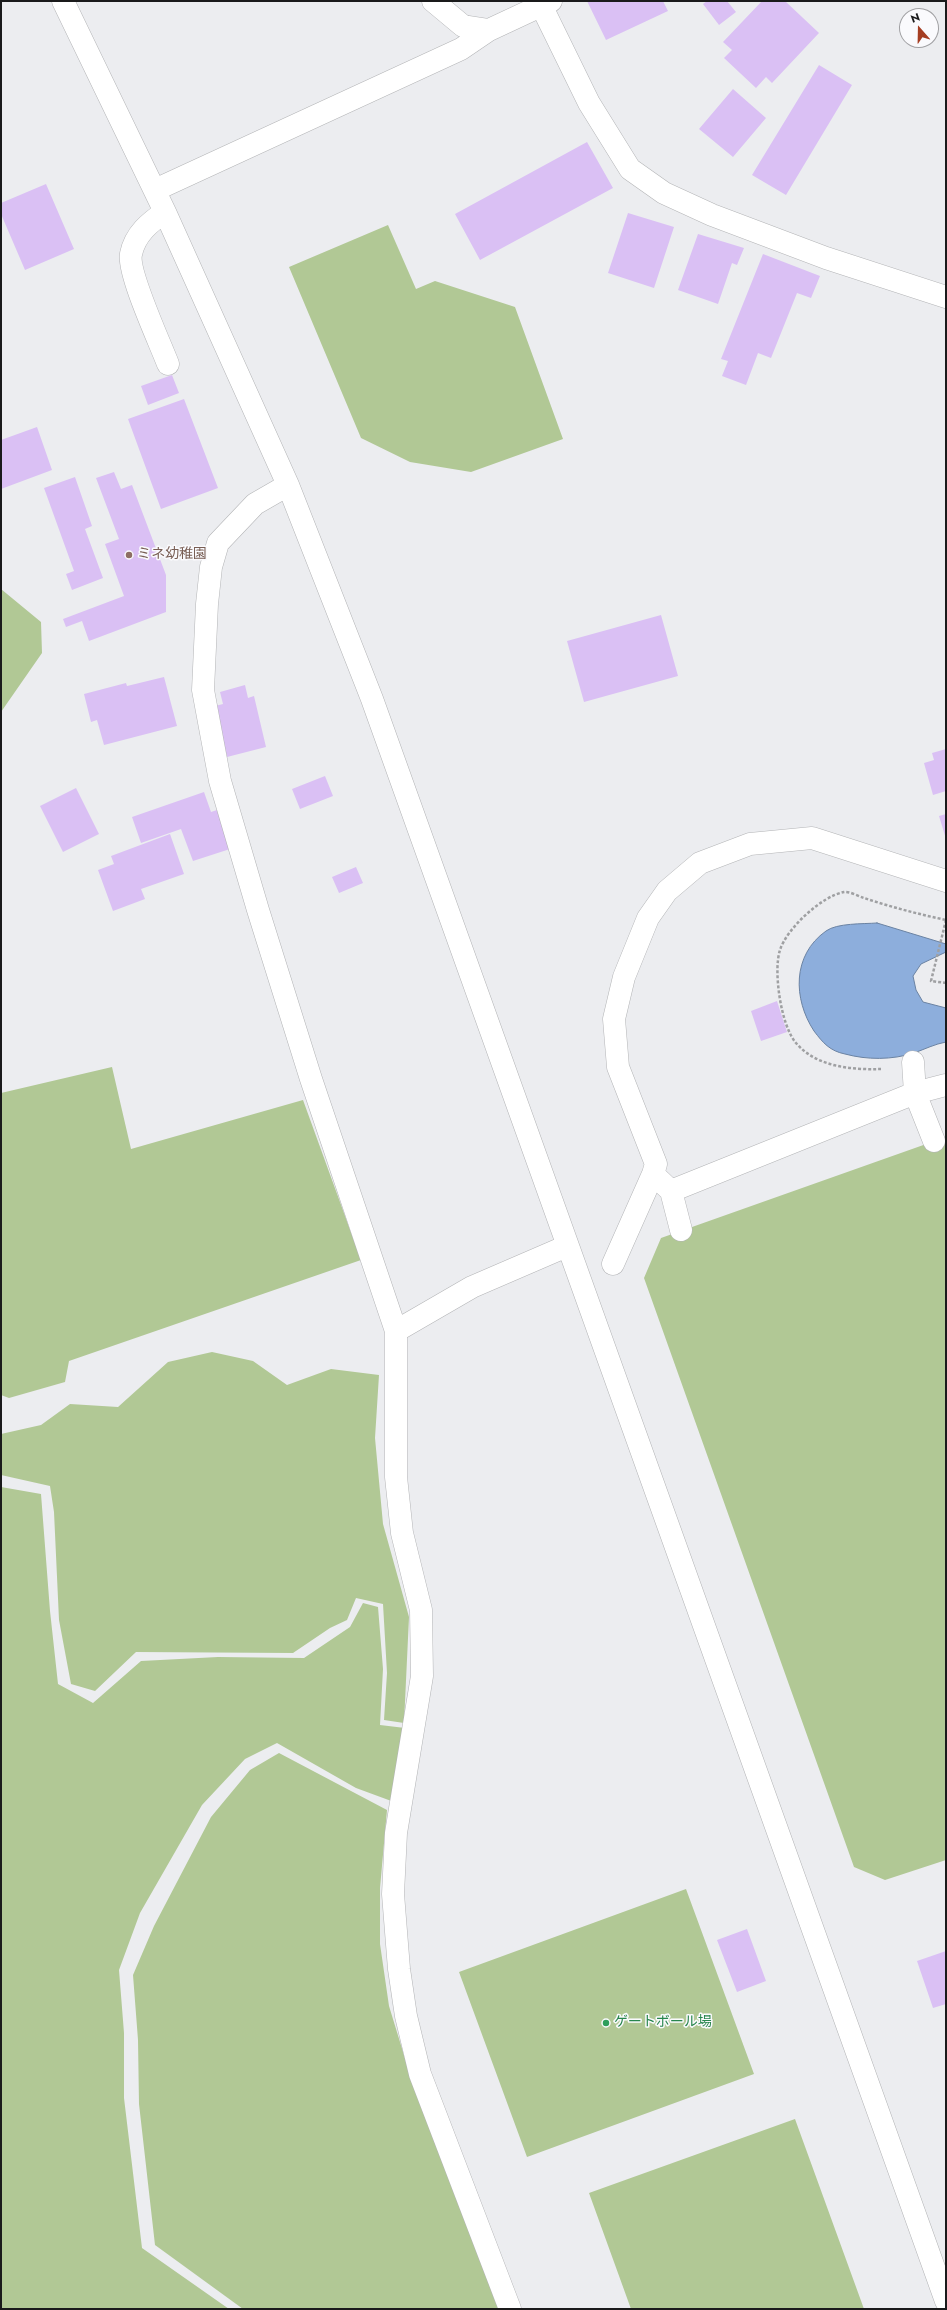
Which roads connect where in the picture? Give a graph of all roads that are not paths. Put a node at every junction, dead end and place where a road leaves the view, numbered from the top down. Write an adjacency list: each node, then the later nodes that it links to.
1 (63, 1): 5 (street)
2 (433, 1): 4 (street)
3 (544, 2): 4 (street); 7 (street)
4 (490, 30): 5 (street)
5 (155, 190): 6 (street)
6 (165, 212): 8 (street); 9 (street)
7 (946, 297)
8 (168, 364)
9 (288, 485): 18 (street); 20 (street)
10 (946, 881): 15 (street)
11 (913, 1062): 13 (street)
12 (946, 1084): 13 (street)
13 (915, 1093): 14 (street); 16 (street)
14 (934, 1141)
15 (653, 1174): 16 (street); 19 (street)
16 (671, 1191): 17 (street)
17 (681, 1230)
18 (568, 1246): 20 (street); 21 (street)
19 (613, 1264)
20 (396, 1331): 22 (street)
21 (946, 2301)
22 (510, 2309)

